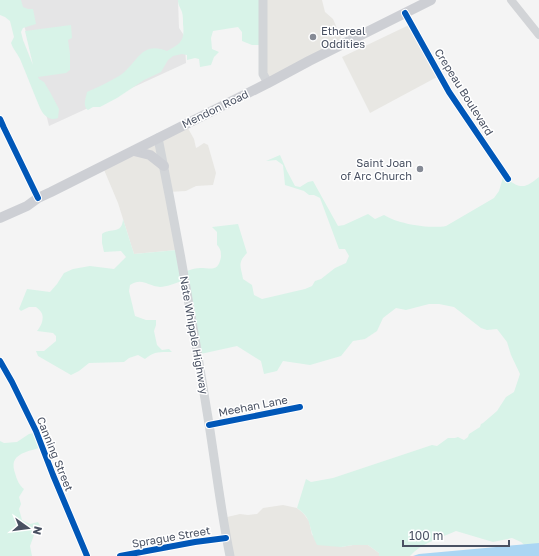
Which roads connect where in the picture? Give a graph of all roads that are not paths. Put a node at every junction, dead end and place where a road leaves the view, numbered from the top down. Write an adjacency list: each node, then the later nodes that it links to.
1 (263, 0): 6 (main road)
2 (431, 0): 4 (main road, Mendon Road)
3 (512, 0): 5 (street)
4 (405, 13): 6 (main road, Mendon Road); 11 (street, Crepeau Boulevard)
5 (539, 35)
6 (268, 83): 8 (main road, Mendon Road)
7 (0, 119): 12 (street)
8 (158, 138): 9 (main road, Mendon Road); 10 (main road, Nate Whipple Highway)
9 (134, 150): 10 (main road); 12 (main road, Mendon Road)
10 (164, 166): 16 (main road, Nate Whipple Highway)
11 (508, 179)
12 (38, 198): 13 (main road, Mendon Road)
13 (0, 218)
14 (0, 361): 18 (street, Canning Street)
15 (300, 407): 16 (street, Meehan Lane)
16 (209, 425): 17 (main road, Nate Whipple Highway)
17 (226, 538): 19 (street, Sprague Street); 20 (main road, Nate Whipple Highway)
18 (87, 556)
19 (120, 556)
20 (230, 556)

